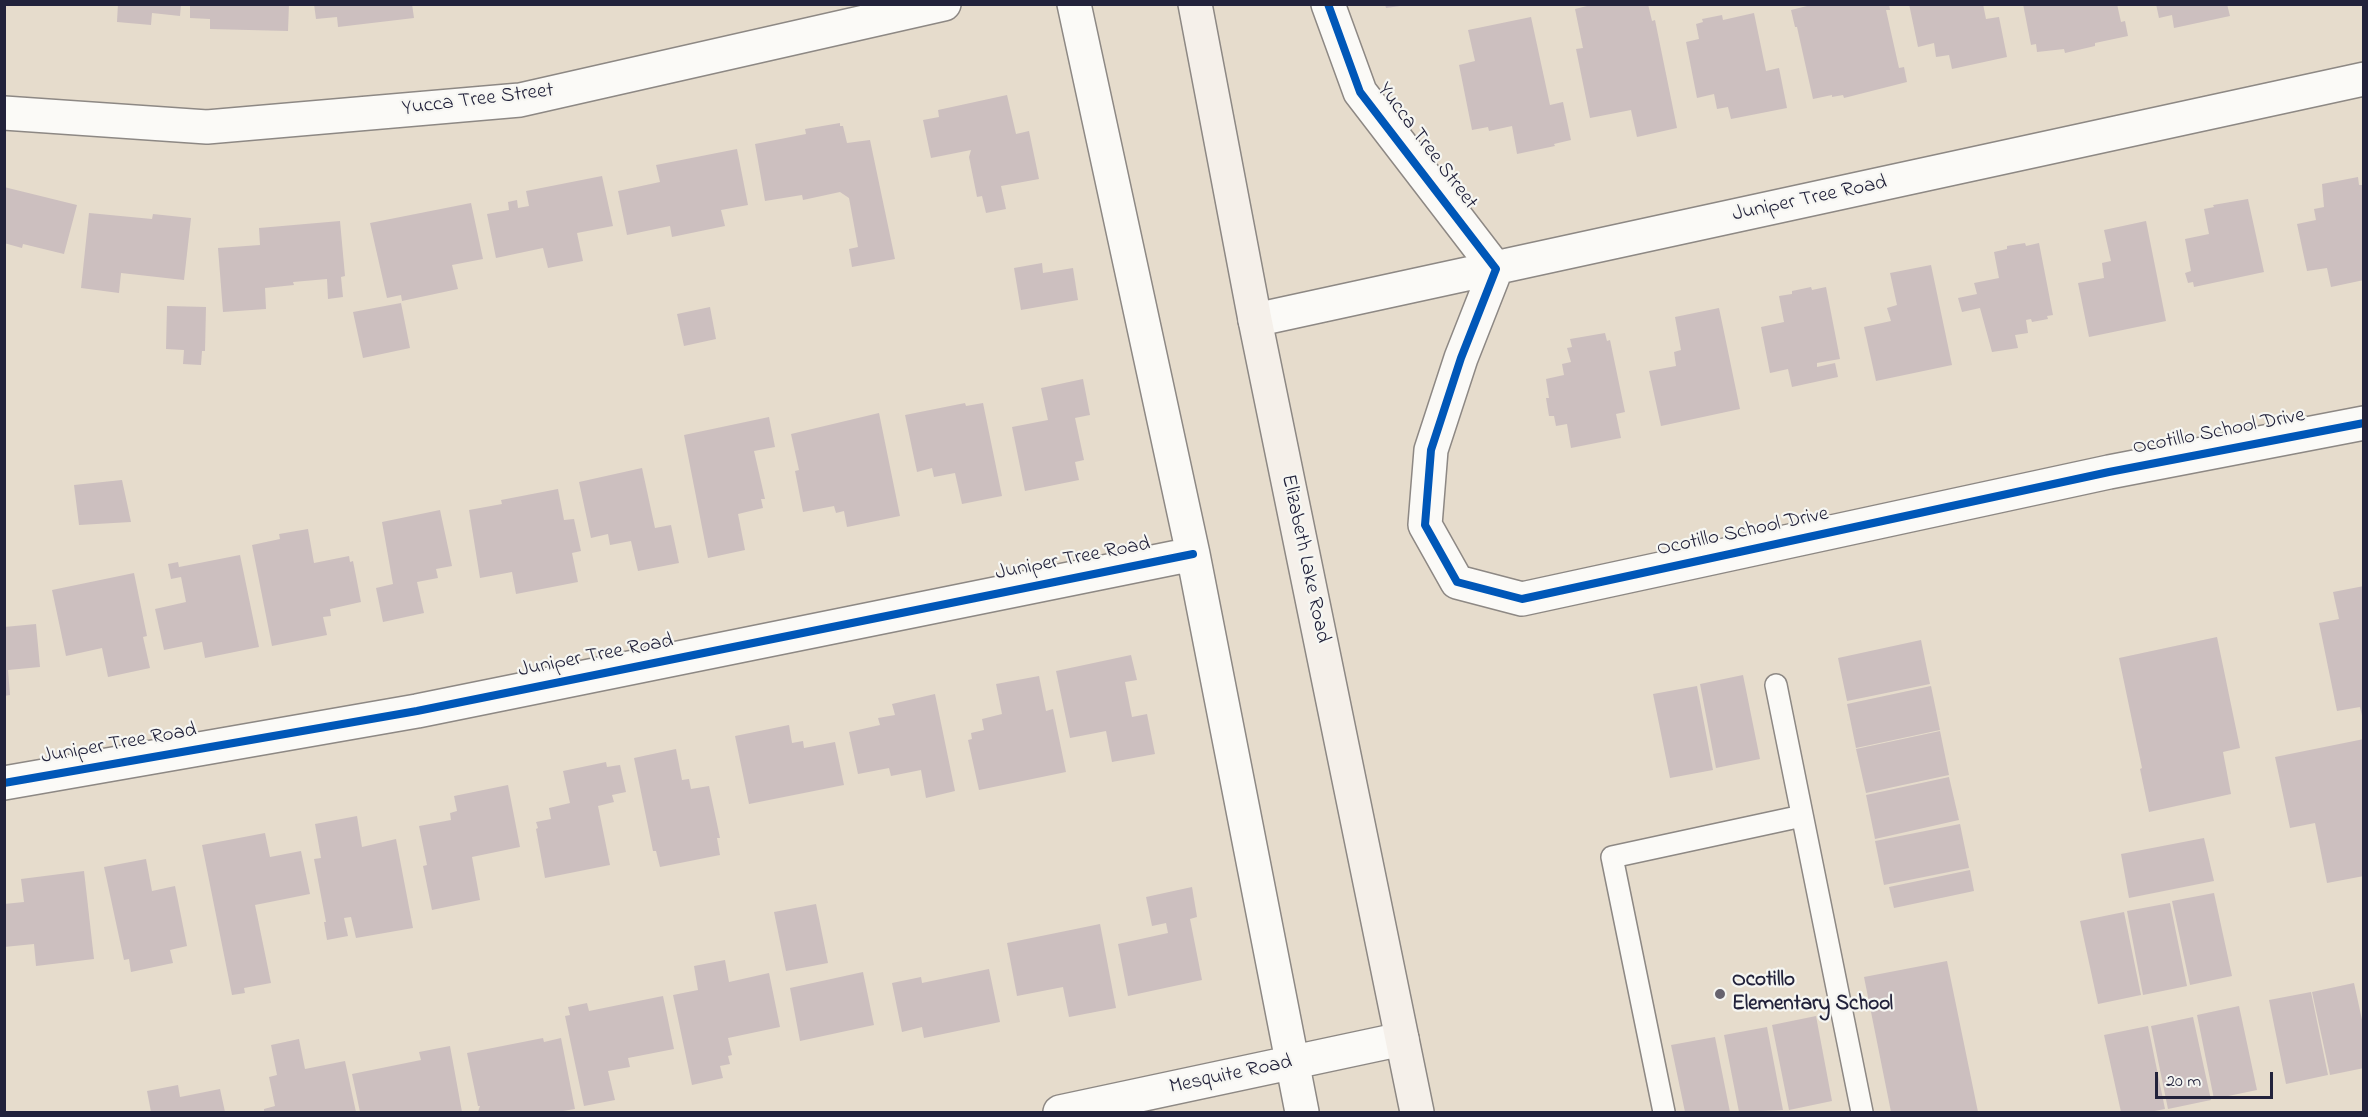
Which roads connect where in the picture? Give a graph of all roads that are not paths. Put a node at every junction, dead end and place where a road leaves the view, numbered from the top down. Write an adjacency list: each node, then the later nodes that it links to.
1 (944, 4): 6 (street, Yucca Tree Street)
2 (1074, 4): 10 (street)
3 (1195, 4): 8 (main road, Elizabeth Lake Road)
4 (1328, 4): 7 (street, Yucca Tree Street)
5 (2364, 79): 7 (street, Juniper Tree Road)
6 (4, 113)
7 (1496, 269): 8 (street, Juniper Tree Road); 9 (street, Ocotillo School Drive)
8 (1255, 320): 14 (main road, Elizabeth Lake Road)
9 (2364, 423)
10 (1193, 554): 12 (street, Juniper Tree Road); 15 (street)
11 (1776, 685): 13 (lane)
12 (4, 783)
13 (1802, 816): 19 (lane); 20 (lane)
14 (1402, 1039): 15 (street, Mesquite Road); 18 (main road, Elizabeth Lake Road)
15 (1291, 1063): 16 (street, Mesquite Road); 17 (street)
16 (1060, 1113)
17 (1302, 1113)
18 (1417, 1113)
19 (1664, 1113)
20 (1862, 1113)

